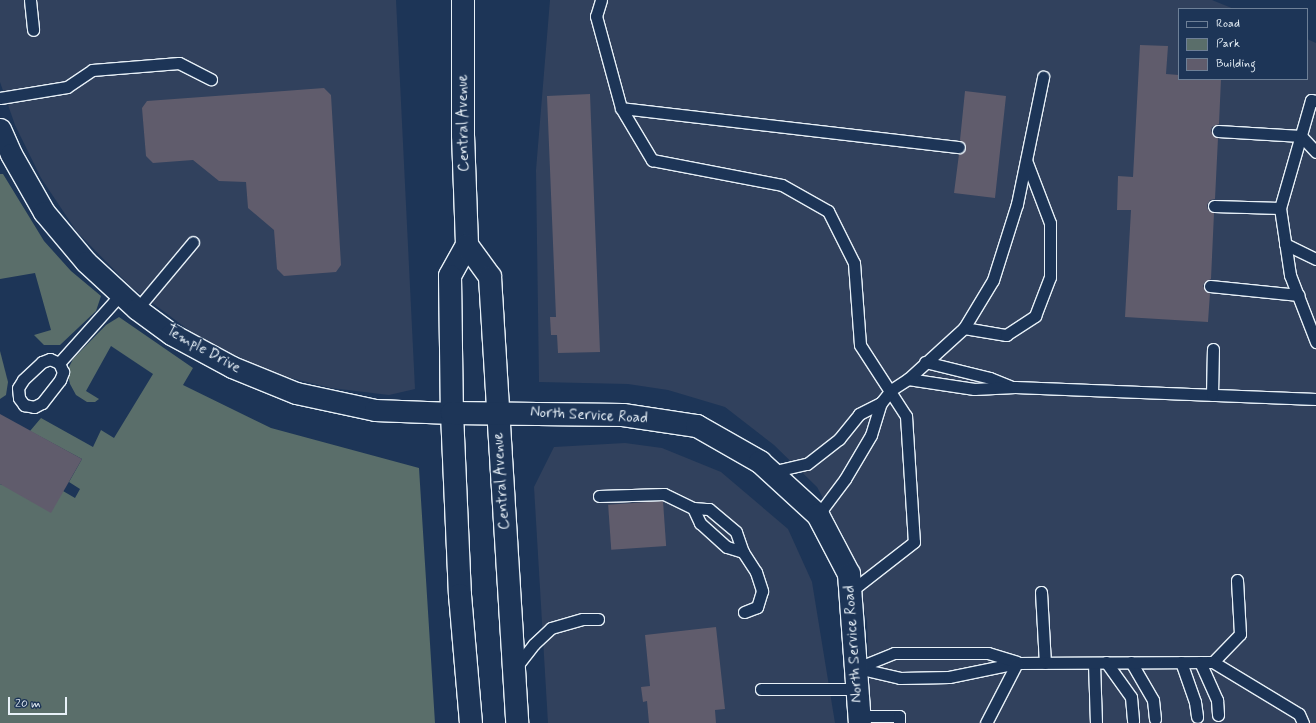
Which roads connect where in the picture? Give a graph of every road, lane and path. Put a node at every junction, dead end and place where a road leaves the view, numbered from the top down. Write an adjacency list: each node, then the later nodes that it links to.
1 (30, 0): 4 (lane)
2 (464, 0): 21 (street, Central Avenue)
3 (601, 0): 9 (lane)
4 (33, 30)
5 (1043, 77): 16 (lane)
6 (211, 79): 7 (lane)
7 (0, 98)
8 (1316, 102): 12 (lane)
9 (621, 108): 13 (lane); 34 (lane)
10 (0, 129): 15 (street, Temple Drive)
11 (1218, 131): 12 (lane)
12 (1301, 136): 14 (lane); 18 (lane)
13 (959, 147)
14 (1316, 152)
15 (5, 154): 24 (street, Temple Drive)
16 (1026, 160): 27 (lane); 27 (lane)
17 (1214, 206): 18 (lane)
18 (1280, 208): 20 (lane)
19 (193, 242): 26 (lane)
20 (1285, 244): 22 (lane); 25 (lane)
21 (467, 246): 38 (street, Central Avenue); 39 (street)
22 (1316, 259)
23 (1210, 286): 25 (lane)
24 (121, 294): 26 (street, Temple Drive); 31 (lane)
25 (1298, 295): 28 (lane)
26 (137, 309): 39 (street, Temple Drive)
27 (964, 328): 30 (lane)
28 (1316, 342)
29 (1212, 349): 35 (lane)
30 (925, 362): 32 (lane); 33 (lane)
31 (59, 363): 31 (lane)
32 (908, 379): 33 (lane); 34 (lane)
33 (1015, 387): 35 (lane)
34 (891, 390): 37 (lane); 46 (lane)
35 (1212, 395): 36 (lane)
36 (1316, 399)
37 (881, 403): 40 (lane); 43 (lane)
38 (498, 412): 39 (street, Temple Drive); 40 (street, North Service Road); 58 (street, Central Avenue)
39 (452, 413): 66 (street)
40 (771, 472): 43 (street, North Service Road)
41 (599, 496): 42 (lane)
42 (693, 508): 44 (lane); 44 (lane)
43 (818, 515): 46 (street, North Service Road)
44 (743, 552): 48 (lane)
45 (1238, 580): 56 (lane)
46 (851, 591): 59 (street, North Service Road)
47 (1040, 592): 57 (lane)
48 (744, 612)
49 (598, 619): 58 (lane)
50 (1017, 662): 57 (lane); 59 (lane); 59 (lane); 69 (lane)
51 (1094, 662): 52 (lane); 57 (lane); 70 (lane)
52 (1106, 662): 53 (lane); 65 (lane)
53 (1131, 662): 54 (lane); 64 (lane)
54 (1181, 662): 55 (lane); 62 (lane)
55 (1200, 662): 56 (lane); 61 (lane)
56 (1213, 662): 71 (lane)
57 (1045, 663)
58 (514, 669): 67 (street, Central Avenue)
59 (857, 679): 60 (lane); 63 (street, North Service Road)
60 (761, 690)
61 (1218, 716)
62 (1197, 717)
63 (860, 720): 68 (lane)
64 (1155, 720)
65 (1133, 721)
66 (471, 723)
67 (517, 723)
68 (899, 723)
69 (986, 723)
70 (1096, 723)
71 (1303, 723)

